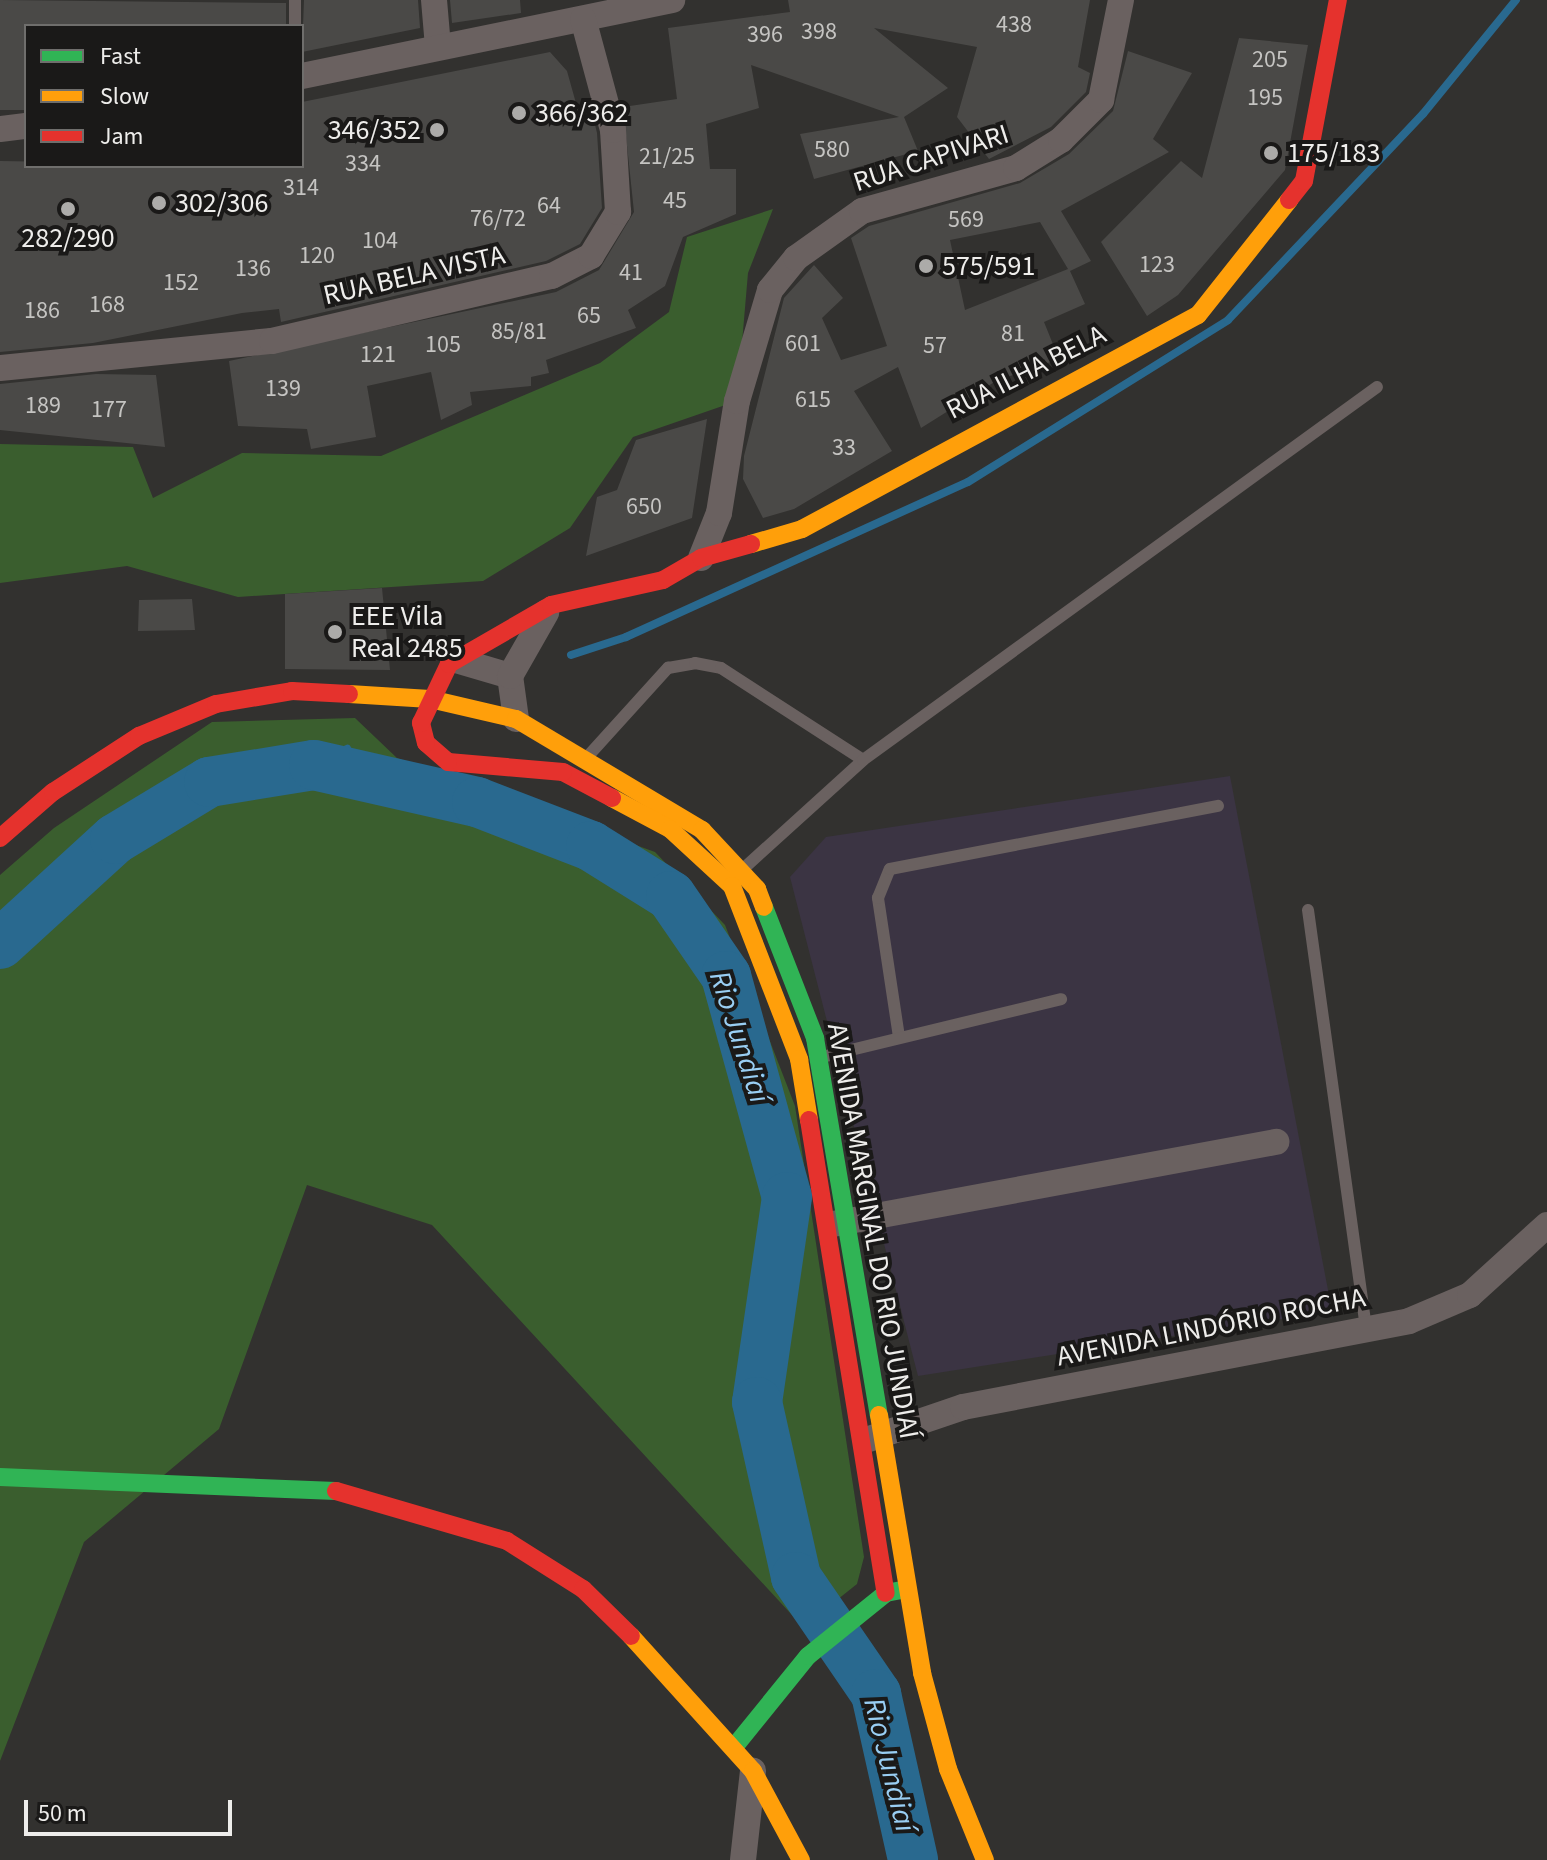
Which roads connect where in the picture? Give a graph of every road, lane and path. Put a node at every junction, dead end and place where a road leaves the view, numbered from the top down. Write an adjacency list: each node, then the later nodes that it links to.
1 (295, 0): 7 (lane)
2 (434, 0): 8 (street)
3 (672, 0): 6 (street)
4 (1121, 0): 14 (street, RUA CAPIVARI)
5 (1338, 0): 14 (main road, RUA ILHA BELA)
6 (583, 19): 8 (street); 12 (street, RUA BELA VISTA)
7 (295, 24)
8 (438, 47): 9 (street)
9 (304, 76)
10 (24, 126): 11 (street)
11 (0, 129)
12 (0, 368)
13 (1377, 387): 21 (lane)
14 (701, 558): 15 (main road, RUA ILHA BELA)
15 (551, 605): 16 (main road, RUA ILHA BELA); 17 (street)
16 (456, 660): 17 (street); 18 (main road, RUA ILHA BELA)
17 (510, 676): 19 (street)
18 (430, 699): 19 (main road, AVENIDA MARGINAL DO RIO JUNDIAÍ); 22 (main road); 24 (main road, AVENIDA MARGINAL DO RIO JUNDIAÍ)
19 (516, 719): 20 (main road, AVENIDA MARGINAL DO RIO JUNDIAÍ)
20 (587, 757): 21 (lane); 22 (lane); 25 (main road, AVENIDA MARGINAL DO RIO JUNDIAÍ)
21 (863, 760): 25 (lane)
22 (563, 772): 26 (main road)
23 (1218, 806): 29 (lane)
24 (0, 838)
25 (740, 871): 26 (lane); 30 (main road, AVENIDA MARGINAL DO RIO JUNDIAÍ)
26 (721, 875): 31 (main road)
27 (1308, 910): 35 (lane)
28 (1061, 999): 29 (lane)
29 (899, 1037): 30 (lane)
30 (819, 1058): 31 (lane); 33 (main road, AVENIDA MARGINAL DO RIO JUNDIAÍ)
31 (799, 1059): 33 (main road)
32 (1276, 1142): 33 (street)
33 (836, 1223): 36 (main road, AVENIDA MARGINAL DO RIO JUNDIAÍ)
34 (1547, 1225): 35 (street, AVENIDA LINDÓRIO ROCHA)
35 (1366, 1329): 36 (street, AVENIDA LINDÓRIO ROCHA)
36 (871, 1438): 38 (main road, AVENIDA MARGINAL DO RIO JUNDIAÍ); 39 (main road)
37 (0, 1477): 40 (main road)
38 (907, 1589): 39 (main road); 44 (main road, AVENIDA MARGINAL DO RIO JUNDIAÍ)
39 (886, 1593): 40 (main road)
40 (735, 1746): 41 (main road)
41 (753, 1771): 42 (street); 43 (main road)
42 (743, 1860)
43 (801, 1860)
44 (985, 1860)

